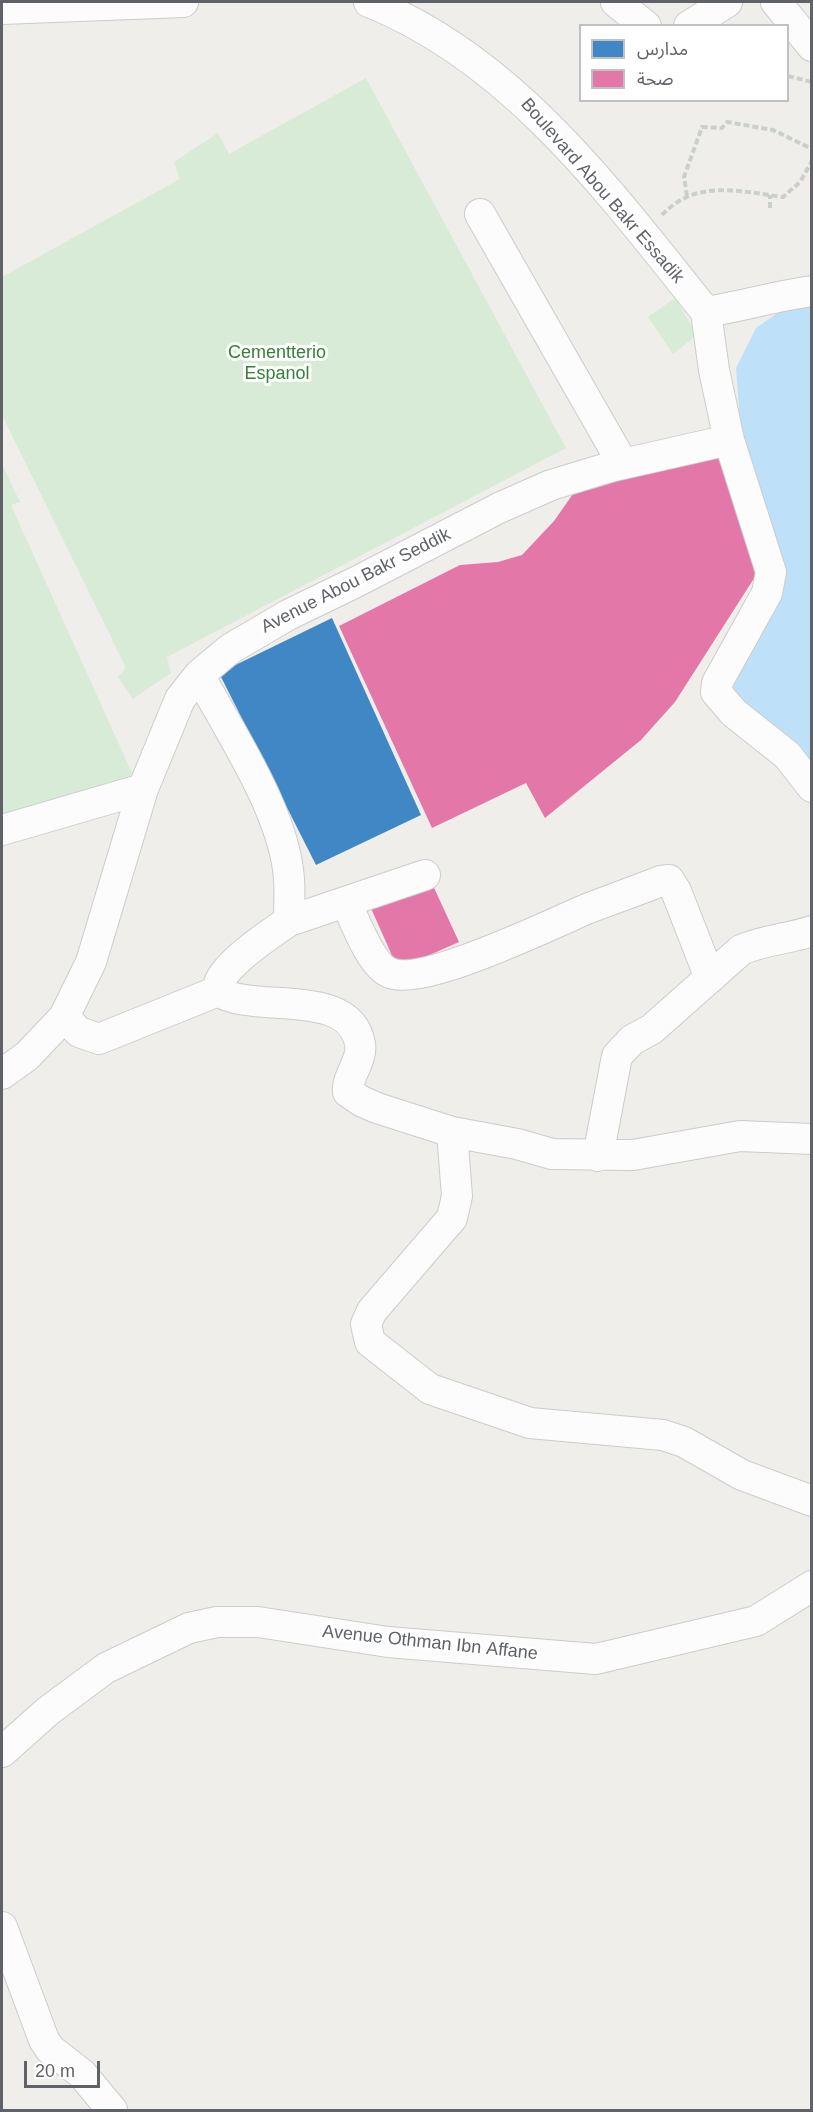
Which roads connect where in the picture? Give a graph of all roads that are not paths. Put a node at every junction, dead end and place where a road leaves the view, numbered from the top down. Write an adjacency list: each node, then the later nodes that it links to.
1 (183, 2): 6 (street)
2 (369, 2): 12 (street, Boulevard Abou Bakr Essadik)
3 (616, 2): 7 (street)
4 (727, 2): 8 (street)
5 (776, 2): 9 (street)
6 (9, 6)
7 (643, 24)
8 (692, 24)
9 (812, 46)
10 (480, 214): 14 (street)
11 (812, 291): 12 (street)
12 (706, 312): 13 (street)
13 (729, 440): 14 (street, Avenue Abou Bakr Seddik); 16 (street)
14 (623, 464): 15 (street, Avenue Abou Bakr Seddik)
15 (199, 675): 17 (street, Avenue Abou Bakr Seddik); 21 (street)
16 (812, 788)
17 (143, 789): 18 (street); 25 (street, Avenue Abou Bakr Seddik)
18 (2, 830)
19 (425, 875): 20 (street)
20 (346, 902): 21 (street); 23 (street)
21 (289, 921): 24 (street)
22 (812, 932): 23 (street)
23 (710, 978): 29 (street)
24 (218, 991): 25 (street); 27 (street)
25 (64, 1017): 26 (street, Avenue Abou Bakr Seddik)
26 (2, 1074)
27 (452, 1132): 29 (street); 30 (street)
28 (812, 1139): 29 (street)
29 (598, 1156)
30 (812, 1501)
31 (812, 1586): 32 (street, Avenue Othman Ibn Affane)
32 (2, 1752)
33 (2, 1927): 34 (street)
34 (111, 2110)

